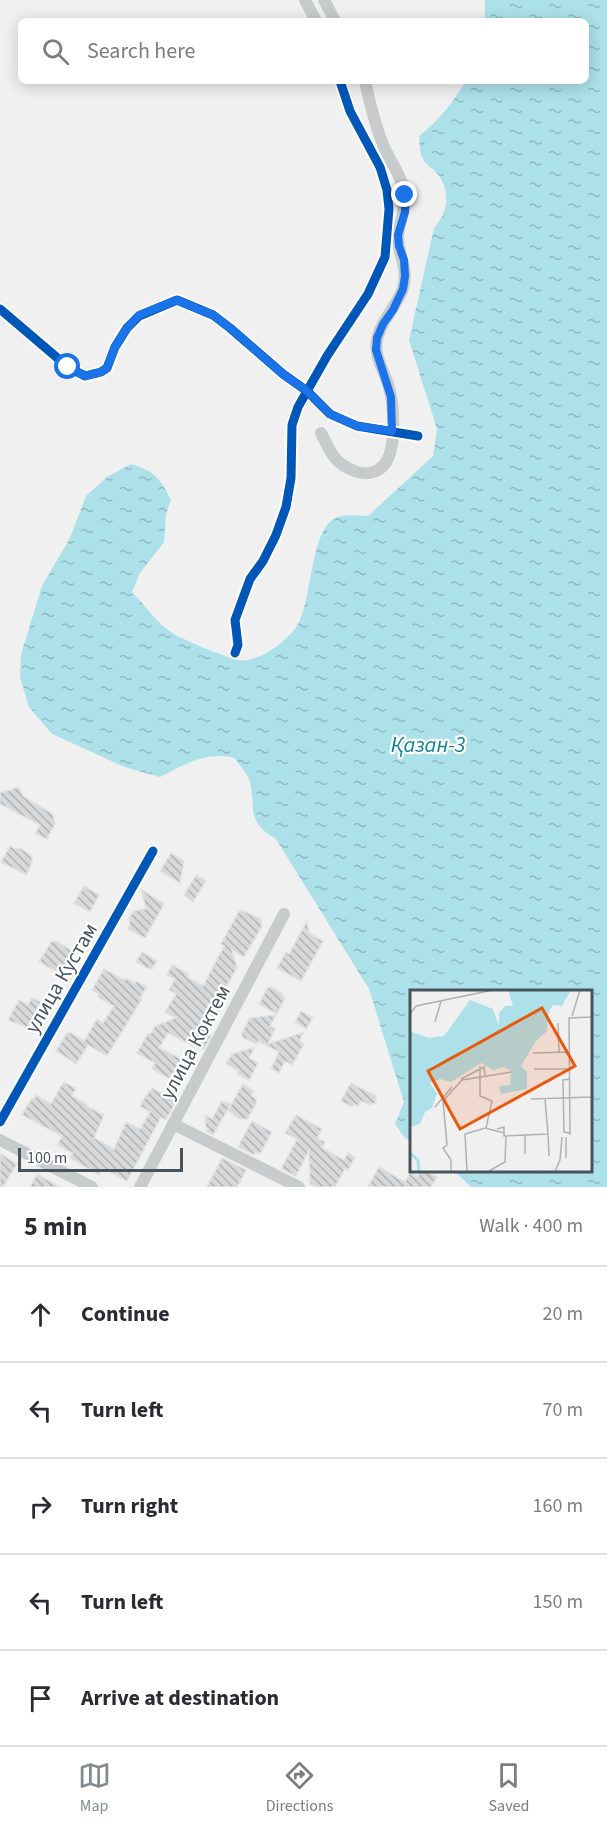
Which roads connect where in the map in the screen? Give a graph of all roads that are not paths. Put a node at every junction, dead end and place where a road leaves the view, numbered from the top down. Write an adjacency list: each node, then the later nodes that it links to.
1 (305, 0): 3 (street)
2 (324, 0): 4 (street)
3 (314, 18)
4 (333, 18)
5 (341, 84): 8 (street)
6 (366, 84): 9 (street)
7 (0, 309): 8 (street)
8 (307, 391): 9 (street); 12 (street)
9 (392, 431): 10 (street); 11 (street)
10 (321, 433)
11 (418, 436)
12 (234, 653)
13 (153, 851): 15 (street, улица Кустам)
14 (284, 914): 16 (street, улица Коктем)
15 (0, 1122)
16 (173, 1124): 19 (street, улица Коктем); 20 (street)
17 (0, 1140): 18 (street)
18 (92, 1187)
19 (140, 1187)
20 (298, 1187)

